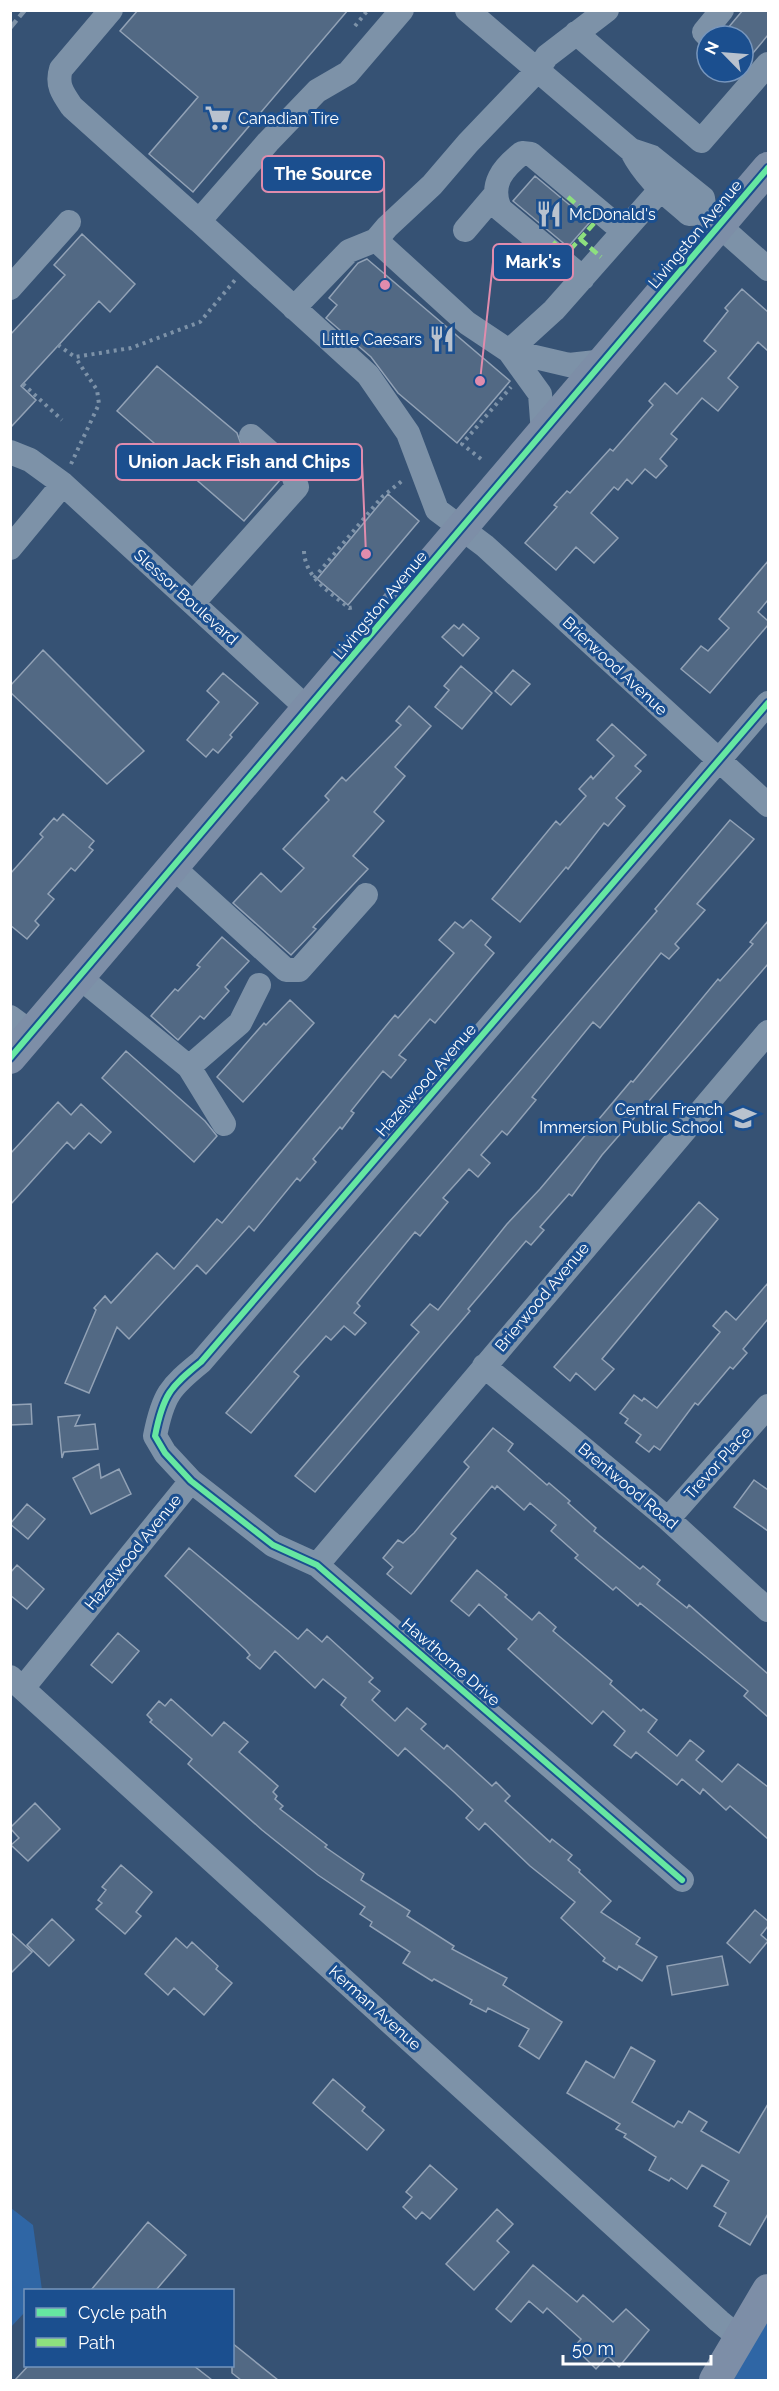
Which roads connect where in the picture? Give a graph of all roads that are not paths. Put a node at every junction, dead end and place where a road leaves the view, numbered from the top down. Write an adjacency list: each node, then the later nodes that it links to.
1 (111, 10): 15 (street, Brierwood Avenue)
2 (402, 10): 15 (street)
3 (467, 10): 9 (street)
4 (607, 10): 7 (street)
5 (722, 10): 6 (street)
6 (711, 24)
7 (576, 33): 8 (street); 9 (street)
8 (756, 69)
9 (536, 72): 10 (street); 19 (street)
10 (631, 150): 12 (street); 14 (street)
11 (768, 168): 14 (main road, Livingston Avenue)
12 (661, 189): 14 (street); 18 (street)
13 (495, 196): 17 (street); 18 (street); 21 (street)
14 (712, 219): 20 (street); 25 (main road, Livingston Avenue)
15 (199, 221): 23 (street, Brierwood Avenue)
16 (69, 222): 22 (street)
17 (465, 230)
18 (623, 231): 21 (street)
19 (376, 240): 23 (street); 24 (street)
20 (768, 269)
21 (583, 278): 24 (street)
22 (10, 288)
23 (294, 308): 30 (street, Brierwood Avenue)
24 (510, 351): 25 (street); 26 (street)
25 (604, 361): 26 (main road, Livingston Avenue)
26 (543, 433): 30 (main road, Livingston Avenue)
27 (251, 436): 32 (street)
28 (10, 452): 29 (street, Slessor Boulevard)
29 (63, 484): 31 (street); 32 (street, Slessor Boulevard)
30 (460, 530): 34 (main road, Livingston Avenue); 35 (street, Brierwood Avenue)
31 (10, 548)
32 (193, 603): 34 (street, Slessor Boulevard)
33 (768, 703): 35 (street, Hazelwood Avenue)
34 (309, 710): 37 (main road, Livingston Avenue)
35 (719, 762): 36 (street, Brierwood Avenue); 48 (street, Hazelwood Avenue)
36 (768, 805)
37 (173, 867): 38 (street); 39 (main road, Livingston Avenue)
38 (366, 895)
39 (78, 976): 41 (main road, Livingston Avenue); 44 (street)
40 (258, 985): 44 (street)
41 (21, 1025): 43 (main road, Livingston Avenue)
42 (764, 1045): 46 (street, Brierwood Avenue)
43 (10, 1058)
44 (189, 1067): 45 (street)
45 (224, 1124)
46 (484, 1366): 49 (street, Brentwood Road); 50 (street, Brierwood Avenue)
47 (768, 1406): 49 (street, Trevor Place)
48 (191, 1481): 50 (street, Hawthorne Drive); 52 (street, Hazelwood Avenue)
49 (668, 1519): 51 (street, Brentwood Road)
50 (317, 1564): 53 (street, Hawthorne Drive)
51 (768, 1610)
52 (17, 1683): 55 (street, Kerman Avenue)
53 (682, 1880)
54 (768, 2290): 55 (main road)
55 (740, 2338): 56 (main road)
56 (715, 2380)

